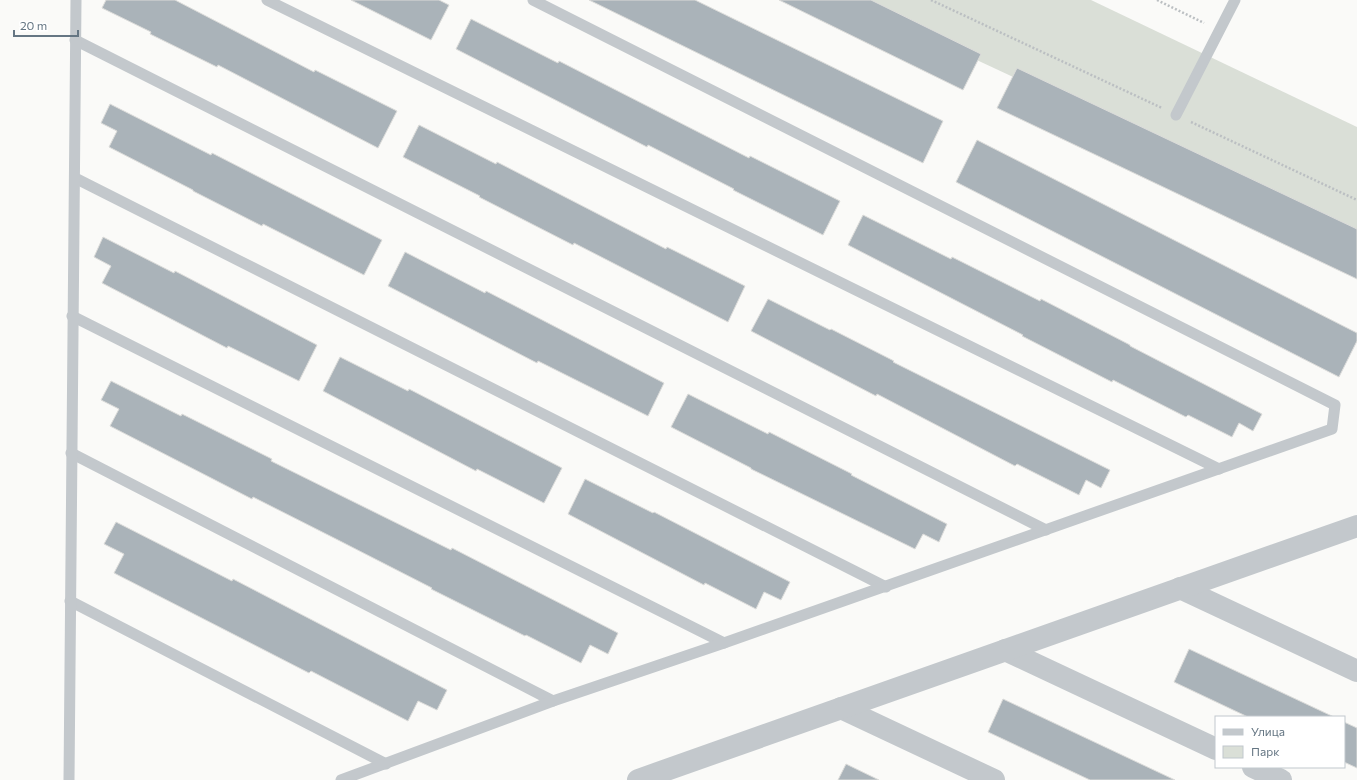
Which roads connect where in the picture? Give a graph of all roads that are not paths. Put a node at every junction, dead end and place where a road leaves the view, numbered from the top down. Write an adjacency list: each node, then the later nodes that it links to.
1 (76, 0): 5 (lane)
2 (267, 0): 10 (lane)
3 (533, 0): 10 (lane)
4 (1235, 0): 6 (lane)
5 (75, 40): 7 (lane); 12 (lane)
6 (1176, 115)
7 (75, 178): 8 (lane); 13 (lane)
8 (72, 316): 9 (lane); 16 (lane)
9 (71, 453): 15 (lane); 19 (lane)
10 (1219, 469): 12 (lane)
11 (1357, 526): 14 (street)
12 (1046, 530): 13 (lane)
13 (886, 587): 16 (lane)
14 (1180, 588): 17 (street); 18 (street)
15 (70, 601): 22 (lane); 25 (lane)
16 (724, 643): 19 (lane)
17 (1004, 650): 20 (street); 21 (street)
18 (1357, 671)
19 (553, 701): 22 (lane)
20 (841, 708): 24 (street); 29 (street)
21 (1215, 750)
22 (386, 764): 26 (lane)
23 (1255, 768): 30 (street)
24 (665, 770): 27 (street); 28 (street)
25 (69, 780)
26 (340, 780)
27 (638, 780)
28 (685, 780)
29 (994, 780)
30 (1281, 780)

